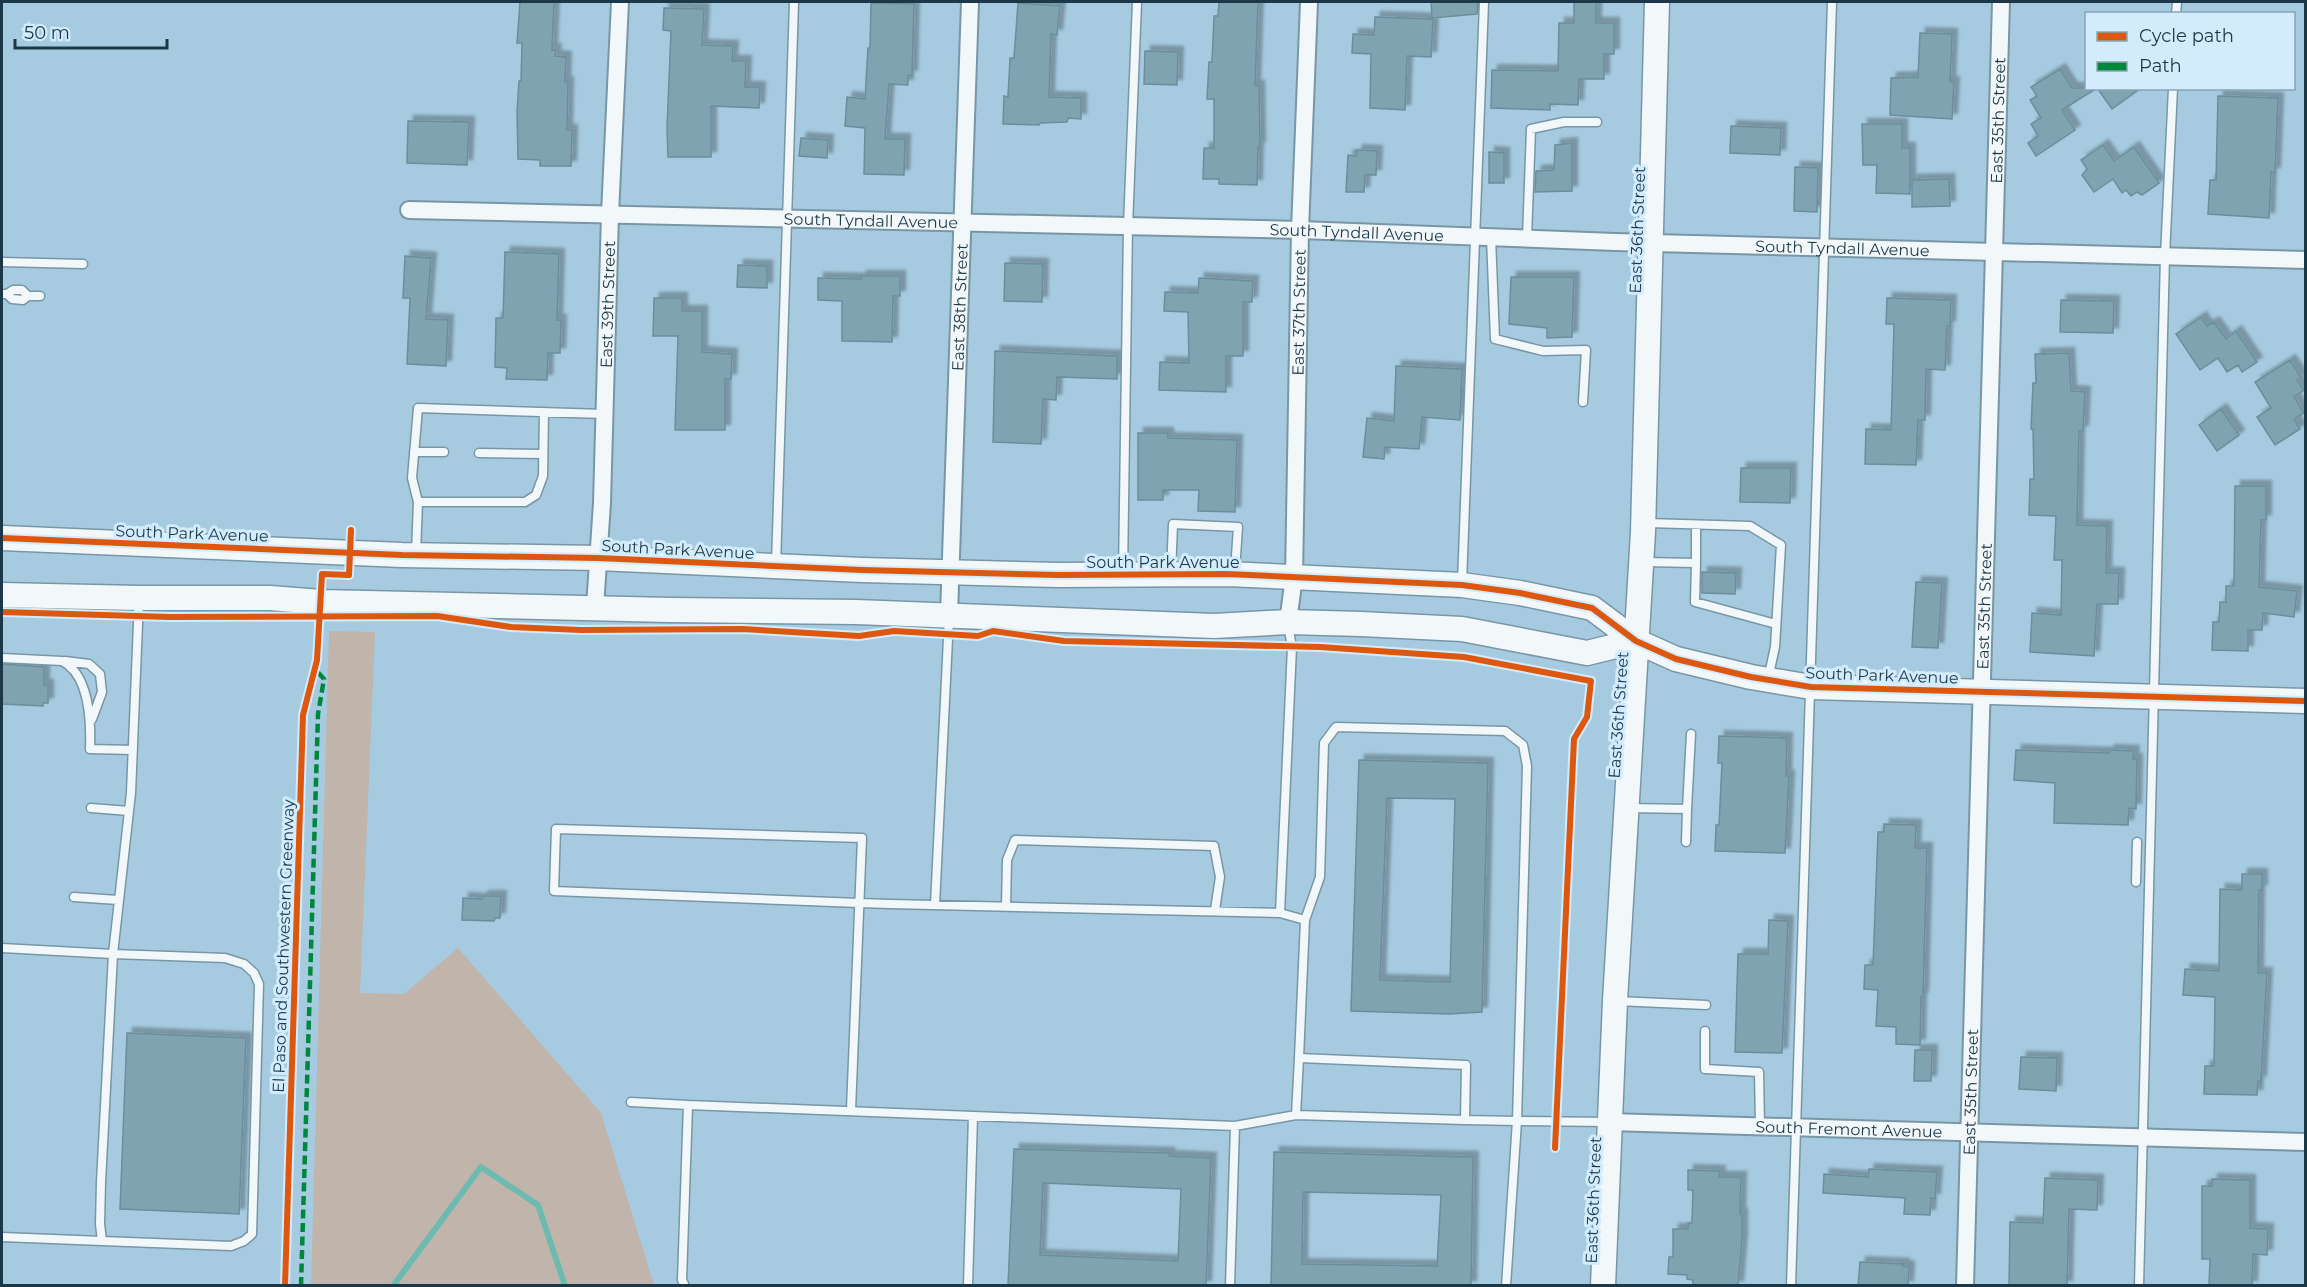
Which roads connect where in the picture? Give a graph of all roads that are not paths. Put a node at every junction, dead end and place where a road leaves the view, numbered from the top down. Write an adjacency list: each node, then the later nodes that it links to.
1 (620, 2): 13 (street, East 39th Street)
2 (794, 2): 14 (lane)
3 (970, 2): 15 (street, East 38th Street)
4 (1137, 2): 16 (lane)
5 (1309, 2): 17 (street, East 37th Street)
6 (1484, 2): 18 (lane)
7 (1657, 2): 20 (main road, East 36th Street)
8 (1832, 2): 21 (lane)
9 (2001, 2): 22 (street, East 35th Street)
10 (2173, 90): 23 (lane)
11 (1597, 122): 19 (lane)
12 (409, 210): 13 (street, South Tyndall Avenue)
13 (610, 214): 14 (street, South Tyndall Avenue); 31 (street, East 39th Street)
14 (786, 218): 15 (street, South Tyndall Avenue); 44 (lane)
15 (961, 222): 16 (street, South Tyndall Avenue); 45 (street, East 38th Street)
16 (1128, 226): 17 (street, South Tyndall Avenue); 46 (lane)
17 (1300, 230): 18 (street, South Tyndall Avenue); 49 (street, East 37th Street)
18 (1484, 236): 19 (street, South Tyndall Avenue); 29 (lane); 50 (lane)
19 (1527, 238): 20 (street, South Tyndall Avenue)
20 (1650, 242): 21 (street, South Tyndall Avenue); 37 (main road, East 36th Street)
21 (1825, 246): 22 (street, South Tyndall Avenue); 61 (lane)
22 (1994, 251): 23 (street, South Tyndall Avenue); 62 (street, East 35th Street)
23 (2165, 256): 24 (street, South Tyndall Avenue); 63 (lane)
24 (2306, 260)
25 (2, 262): 26 (lane)
26 (83, 264)
27 (4, 294): 28 (lane)
28 (40, 296)
29 (1583, 402)
30 (544, 412): 31 (lane); 32 (lane); 35 (lane)
31 (604, 414): 41 (street, East 39th Street)
32 (414, 452): 33 (lane); 36 (lane)
33 (444, 452)
34 (479, 453): 35 (lane)
35 (543, 454): 36 (lane)
36 (418, 502): 40 (lane)
37 (1643, 523): 38 (lane); 42 (main road, East 36th Street)
38 (1696, 525): 43 (lane); 56 (lane)
39 (2, 538): 40 (main road, South Park Avenue)
40 (416, 555): 41 (main road, South Park Avenue)
41 (598, 558): 44 (main road, South Park Avenue); 53 (street, East 39th Street)
42 (1641, 561): 43 (lane); 57 (main road, East 36th Street)
43 (1696, 562): 56 (lane)
44 (776, 567): 45 (main road, South Park Avenue)
45 (950, 572): 46 (main road, South Park Avenue); 54 (street, East 38th Street)
46 (1123, 575): 47 (main road, South Park Avenue)
47 (1170, 575): 48 (main road, South Park Avenue); 48 (lane)
48 (1235, 575): 49 (main road, South Park Avenue)
49 (1294, 577): 50 (main road, South Park Avenue); 55 (street, East 37th Street)
50 (1462, 585): 57 (main road, South Park Avenue)
51 (2, 595): 52 (main road)
52 (139, 598): 53 (main road); 67 (lane)
53 (595, 608): 54 (main road)
54 (949, 615): 55 (main road); 78 (lane)
55 (1288, 622): 57 (main road); 81 (lane)
56 (1776, 624): 60 (lane)
57 (1636, 641): 60 (main road, South Park Avenue); 69 (main road, East 36th Street)
58 (2, 658): 59 (lane)
59 (62, 661): 65 (lane); 65 (lane)
60 (1767, 680): 61 (main road, South Park Avenue)
61 (1811, 687): 62 (main road, South Park Avenue); 99 (lane)
62 (1982, 692): 63 (main road, South Park Avenue); 100 (street, East 35th Street)
63 (2156, 697): 64 (main road, South Park Avenue); 101 (lane)
64 (2306, 701)
65 (91, 722): 67 (lane)
66 (1691, 734): 70 (lane)
67 (133, 750): 71 (lane)
68 (91, 807): 71 (lane)
69 (1625, 808): 70 (lane); 85 (main road, East 36th Street)
70 (1687, 809): 72 (lane)
71 (129, 811): 76 (lane)
72 (1686, 842)
73 (2137, 842): 74 (lane)
74 (2136, 882)
75 (74, 897): 76 (lane)
76 (118, 900): 84 (lane)
77 (860, 903): 77 (lane); 78 (lane); 91 (lane)
78 (935, 905): 79 (lane)
79 (1006, 906): 80 (lane); 80 (lane)
80 (1215, 910): 81 (lane)
81 (1280, 913): 82 (lane)
82 (1305, 920): 88 (lane); 95 (lane)
83 (2, 948): 84 (lane)
84 (113, 954): 104 (lane); 104 (lane)
85 (1615, 1001): 86 (lane); 96 (main road, East 36th Street)
86 (1706, 1005)
87 (1705, 1031): 98 (lane)
88 (1299, 1058): 92 (lane); 94 (lane)
89 (631, 1102): 90 (lane)
90 (688, 1105): 91 (lane); 105 (lane)
91 (851, 1110): 93 (lane)
92 (1296, 1115): 94 (lane); 97 (lane)
93 (973, 1116): 97 (lane); 106 (lane)
94 (1465, 1120): 95 (lane)
95 (1517, 1121): 96 (lane); 108 (lane)
96 (1609, 1122): 98 (street, South Fremont Avenue); 109 (main road, East 36th Street)
97 (1234, 1126): 107 (lane)
98 (1760, 1126): 99 (street, South Fremont Avenue)
99 (1796, 1127): 100 (street, South Fremont Avenue); 110 (lane)
100 (1970, 1131): 101 (street, South Fremont Avenue); 111 (street, East 35th Street)
101 (2143, 1137): 102 (street, South Fremont Avenue); 112 (lane)
102 (2306, 1142)
103 (2, 1237): 104 (lane)
104 (102, 1241)
105 (685, 1286)
106 (968, 1286)
107 (1230, 1286)
108 (1506, 1286)
109 (1603, 1286)
110 (1791, 1286)
111 (1965, 1286)
112 (2139, 1286)

